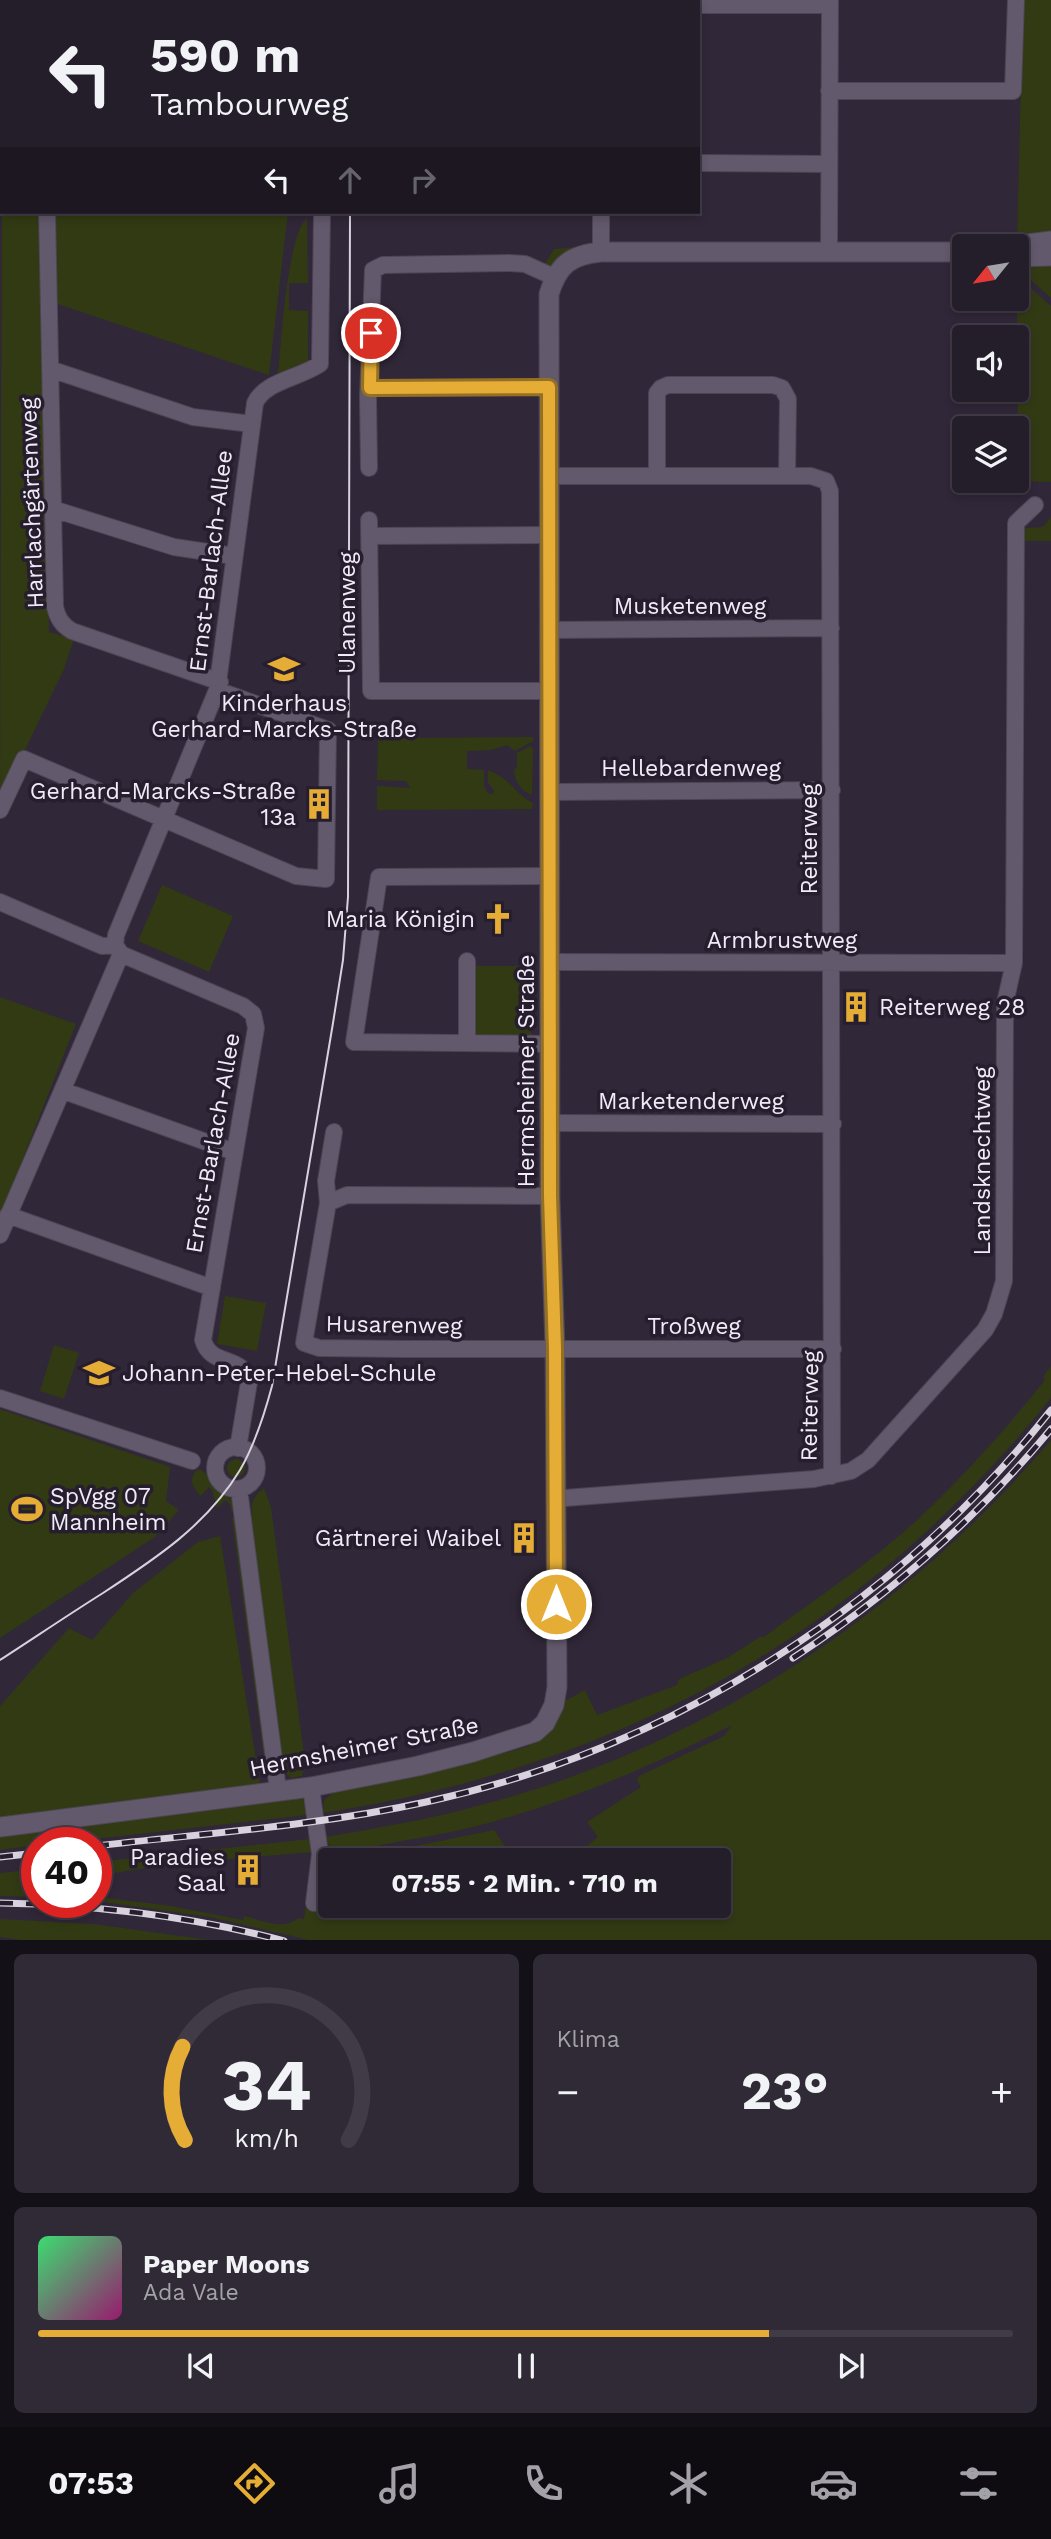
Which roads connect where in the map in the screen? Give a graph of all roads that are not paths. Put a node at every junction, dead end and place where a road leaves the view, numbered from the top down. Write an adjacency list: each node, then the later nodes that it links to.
1 (1016, 0): 4 (street)
2 (830, 2): 3 (street); 4 (street)
3 (700, 5)
4 (829, 91): 6 (street)
5 (700, 163): 6 (street)
6 (829, 164): 14 (street)
7 (47, 214): 18 (street, Harrlachgärtenweg)
8 (321, 214): 21 (street, Ernst-Barlach-Allee)
9 (601, 214): 12 (street)
10 (1051, 241): 11 (street)
11 (1029, 244)
12 (601, 252): 14 (street); 17 (street)
13 (952, 252): 14 (street)
14 (829, 253)
15 (1051, 256): 16 (street)
16 (1029, 257)
17 (554, 276): 19 (street, Hermsheimer Straße); 20 (street)
18 (50, 369): 21 (street); 27 (street, Harrlachgärtenweg)
19 (549, 387): 20 (street); 23 (street, Hermsheimer Straße)
20 (370, 388): 22 (street)
21 (252, 424): 29 (street, Ernst-Barlach-Allee)
22 (369, 468)
23 (549, 476): 24 (street, Reiterweg); 28 (street, Hermsheimer Straße)
24 (657, 476): 25 (street, Reiterweg); 25 (street)
25 (787, 476): 30 (street, Reiterweg)
26 (1035, 505): 44 (street, Landsknechtweg)
27 (52, 509): 29 (street); 32 (street, Harrlachgärtenweg)
28 (549, 535): 31 (street, Hermsheimer Straße); 33 (street, Ulanenweg)
29 (234, 556): 32 (street, Ernst-Barlach-Allee)
30 (831, 628): 31 (street, Musketenweg); 34 (street, Reiterweg)
31 (549, 629): 33 (street, Hermsheimer Straße)
32 (219, 686): 37 (street, Ernst-Barlach-Allee); 37 (street, Harrlachgärtenweg)
33 (550, 691): 35 (street, Hermsheimer Straße)
34 (832, 790): 35 (street, Hellebardenweg); 43 (street, Reiterweg)
35 (550, 792): 38 (street, Hermsheimer Straße)
36 (0, 810): 37 (street)
37 (165, 818): 40 (street, Ernst-Barlach-Allee)
38 (550, 876): 42 (street, Hermsheimer Straße); 45 (street)
39 (0, 902): 40 (street)
40 (118, 950): 47 (street); 51 (street, Ernst-Barlach-Allee)
41 (467, 961): 45 (street)
42 (550, 962): 43 (street, Armbrustweg); 46 (street, Hermsheimer Straße)
43 (833, 963): 44 (street, Armbrustweg); 49 (street, Reiterweg)
44 (1014, 963): 62 (street, Landsknechtweg)
45 (467, 1043): 46 (street)
46 (551, 1044): 48 (street, Hermsheimer Straße)
47 (64, 1090): 51 (street); 54 (street)
48 (550, 1123): 49 (street, Marketenderweg); 52 (street, Hermsheimer Straße)
49 (833, 1124): 58 (street, Reiterweg)
50 (334, 1132): 53 (street)
51 (234, 1152): 56 (street, Ernst-Barlach-Allee)
52 (550, 1196): 53 (street); 57 (street, Hermsheimer Straße)
53 (328, 1203): 57 (street, Husarenweg)
54 (8, 1215): 55 (street); 56 (street)
55 (0, 1235)
56 (212, 1288): 60 (street, Ernst-Barlach-Allee)
57 (555, 1349): 58 (street, Troßweg); 64 (street, Hermsheimer Straße)
58 (833, 1349): 62 (street, Reiterweg)
59 (0, 1398): 61 (street)
60 (238, 1448): 63 (street); 63 (street)
61 (192, 1461)
62 (832, 1476): 64 (street, Landsknechtweg)
63 (239, 1489): 66 (street)
64 (556, 1495): 65 (street, Hermsheimer Straße)
65 (311, 1787): 66 (street, Hermsheimer Straße); 68 (street)
66 (278, 1790): 67 (street, Hermsheimer Straße)
67 (0, 1827)
68 (314, 1903)

